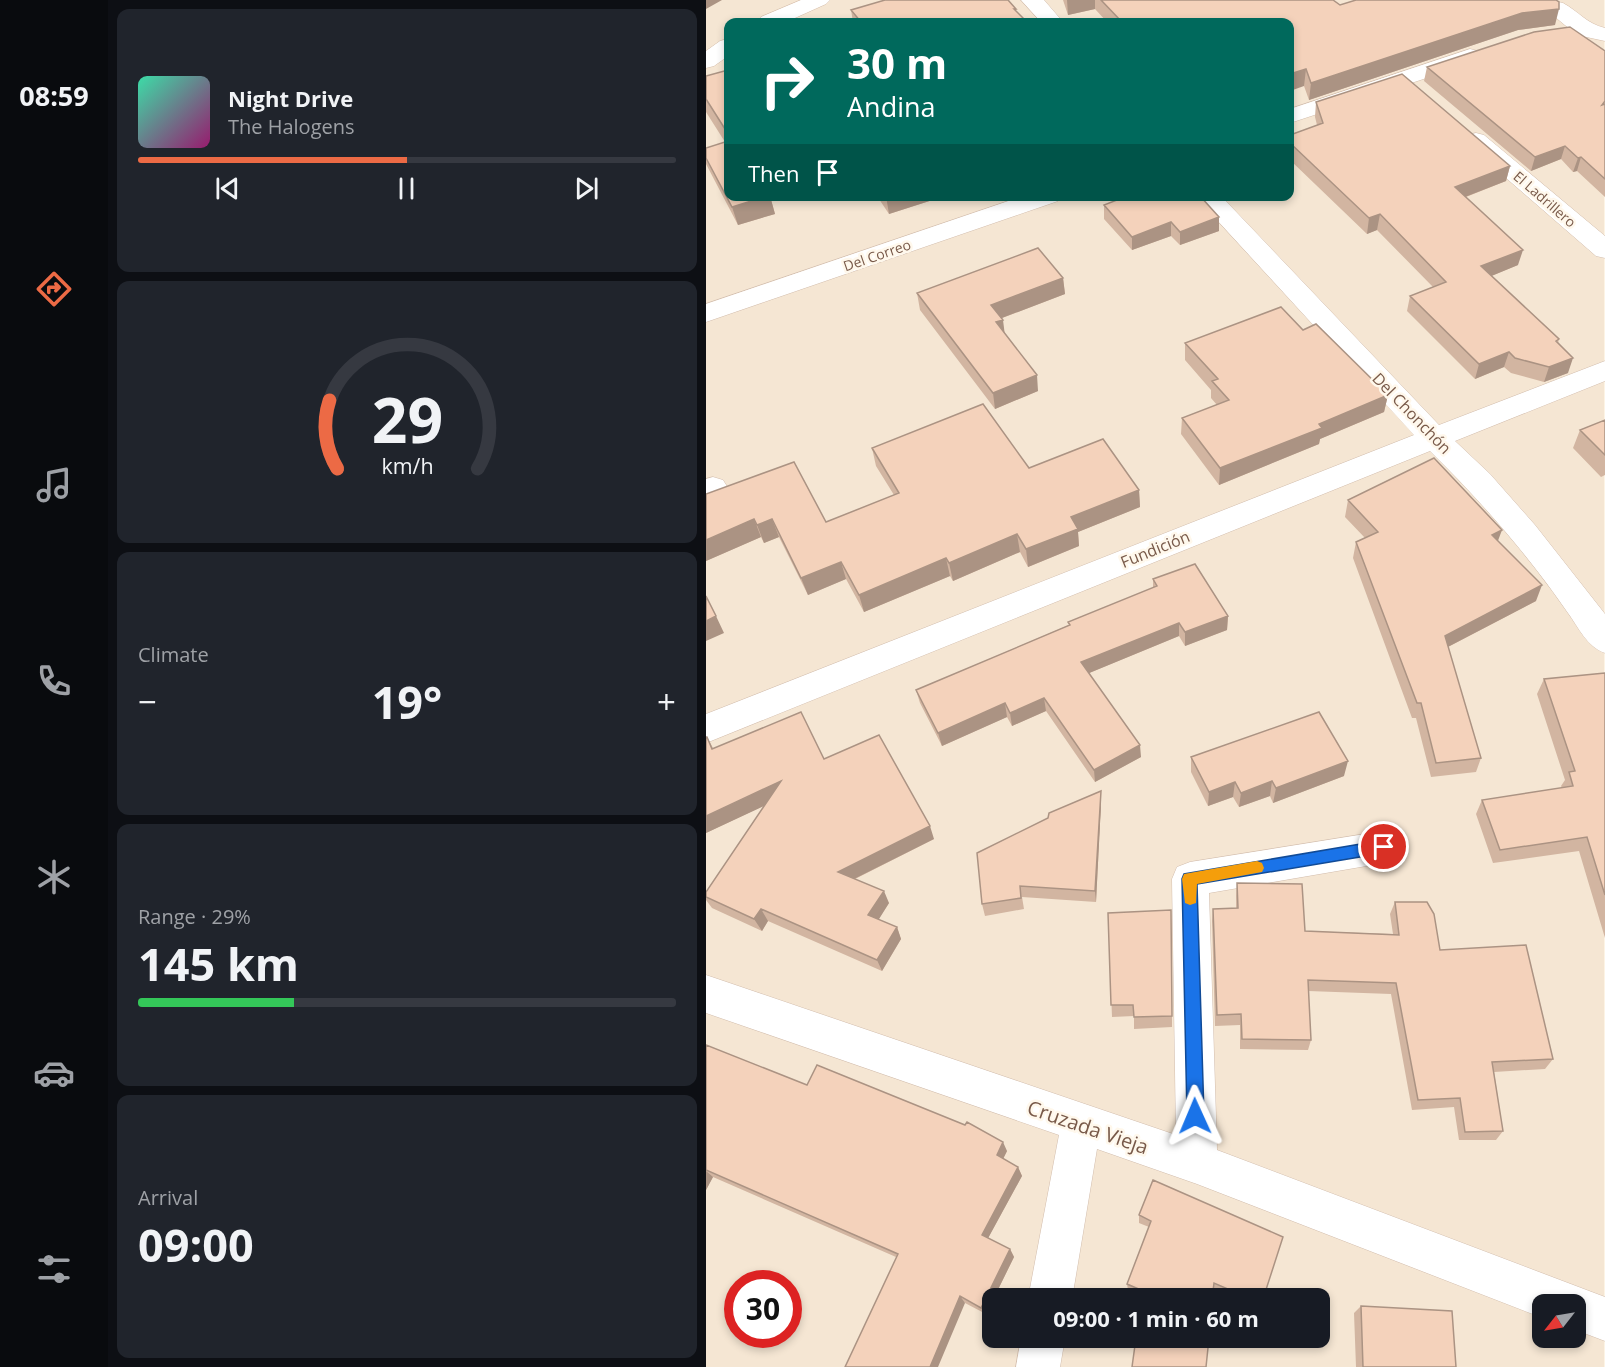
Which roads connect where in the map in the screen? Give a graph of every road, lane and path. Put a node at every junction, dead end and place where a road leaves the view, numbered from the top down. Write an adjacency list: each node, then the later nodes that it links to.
1 (819, 0): 4 (street)
2 (1032, 0): 5 (street)
3 (1534, 0): 7 (street)
4 (778, 18)
5 (1048, 18)
6 (1554, 32): 7 (street)
7 (1595, 32)
8 (724, 49): 10 (street)
9 (1490, 49): 11 (street)
10 (706, 61)
11 (1404, 78): 12 (street); 13 (street)
12 (1422, 94)
13 (1294, 115)
14 (1459, 125): 17 (street, El Ladrillero)
15 (1034, 201): 18 (street, Del Correo)
16 (1212, 201): 20 (street, Del Chonchón)
17 (1604, 250)
18 (706, 313)
19 (1604, 370): 20 (street, Fundición)
20 (1434, 438): 21 (street, Del Chonchón); 22 (street, Fundición)
21 (1604, 640)
22 (706, 729)
23 (1384, 847): 26 (street)
24 (706, 994): 25 (street, Cruzada Vieja)
25 (1081, 1125): 26 (street, Cruzada Vieja); 27 (street)
26 (1196, 1163): 28 (street, Cruzada Vieja)
27 (1052, 1288)
28 (1538, 1294)
29 (1586, 1312): 30 (street)
30 (1604, 1319)
31 (1041, 1348): 32 (street)
32 (1038, 1367)

